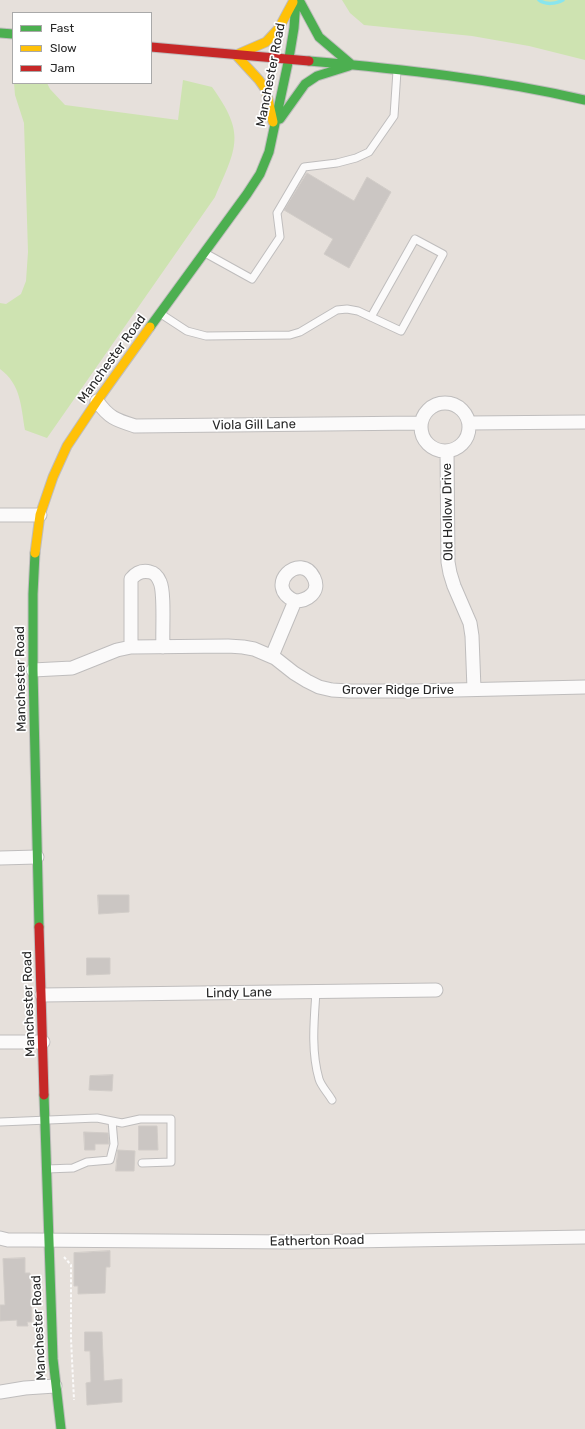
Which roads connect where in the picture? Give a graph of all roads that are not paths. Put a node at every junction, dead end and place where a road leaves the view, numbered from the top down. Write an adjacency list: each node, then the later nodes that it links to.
1 (296, 0): 5 (street); 6 (street, Manchester Road); 7 (street)
2 (0, 33): 3 (street)
3 (12, 34)
4 (152, 47): 5 (street)
5 (236, 55): 6 (street); 10 (street)
6 (289, 58): 7 (street); 10 (street, Manchester Road)
7 (352, 65): 8 (street); 10 (street)
8 (397, 69): 9 (street); 11 (lane)
9 (585, 100)
10 (274, 127): 11 (street, Manchester Road)
11 (204, 253): 12 (street, Manchester Road)
12 (160, 313): 13 (lane); 14 (street, Manchester Road)
13 (371, 317): 13 (lane)
14 (97, 401): 16 (street, Viola Gill Lane); 20 (street, Manchester Road)
15 (585, 422): 17 (street)
16 (420, 423): 17 (street); 18 (street)
17 (469, 423): 18 (street)
18 (446, 451): 27 (street, Old Hollow Drive)
19 (0, 515): 20 (street)
20 (40, 515): 25 (street, Manchester Road)
21 (295, 601): 24 (street)
22 (131, 647): 23 (street, Grover Ridge Drive); 23 (street); 25 (street, Grover Ridge Drive)
23 (163, 647): 24 (street, Grover Ridge Drive)
24 (272, 656): 27 (street, Grover Ridge Drive)
25 (33, 670): 28 (street, Manchester Road)
26 (585, 687): 27 (street, Grover Ridge Drive)
27 (474, 689)
28 (37, 857): 29 (street); 32 (street, Manchester Road)
29 (0, 858)
30 (436, 990): 31 (street, Lindy Lane)
31 (316, 992): 32 (street, Lindy Lane); 35 (lane)
32 (42, 995): 34 (street, Manchester Road)
33 (0, 1042): 34 (street)
34 (43, 1042): 36 (street, Manchester Road)
35 (332, 1100)
36 (45, 1121): 37 (lane); 38 (lane); 40 (street, Manchester Road)
37 (112, 1121): 39 (lane); 40 (lane)
38 (0, 1122)
39 (142, 1163)
40 (46, 1169): 43 (street, Manchester Road)
41 (585, 1237): 43 (street, Eatherton Road)
42 (0, 1238): 43 (street, Eatherton Road)
43 (48, 1240): 44 (street, Manchester Road)
44 (55, 1386): 45 (street); 46 (street, Manchester Road)
45 (0, 1392)
46 (61, 1429)

